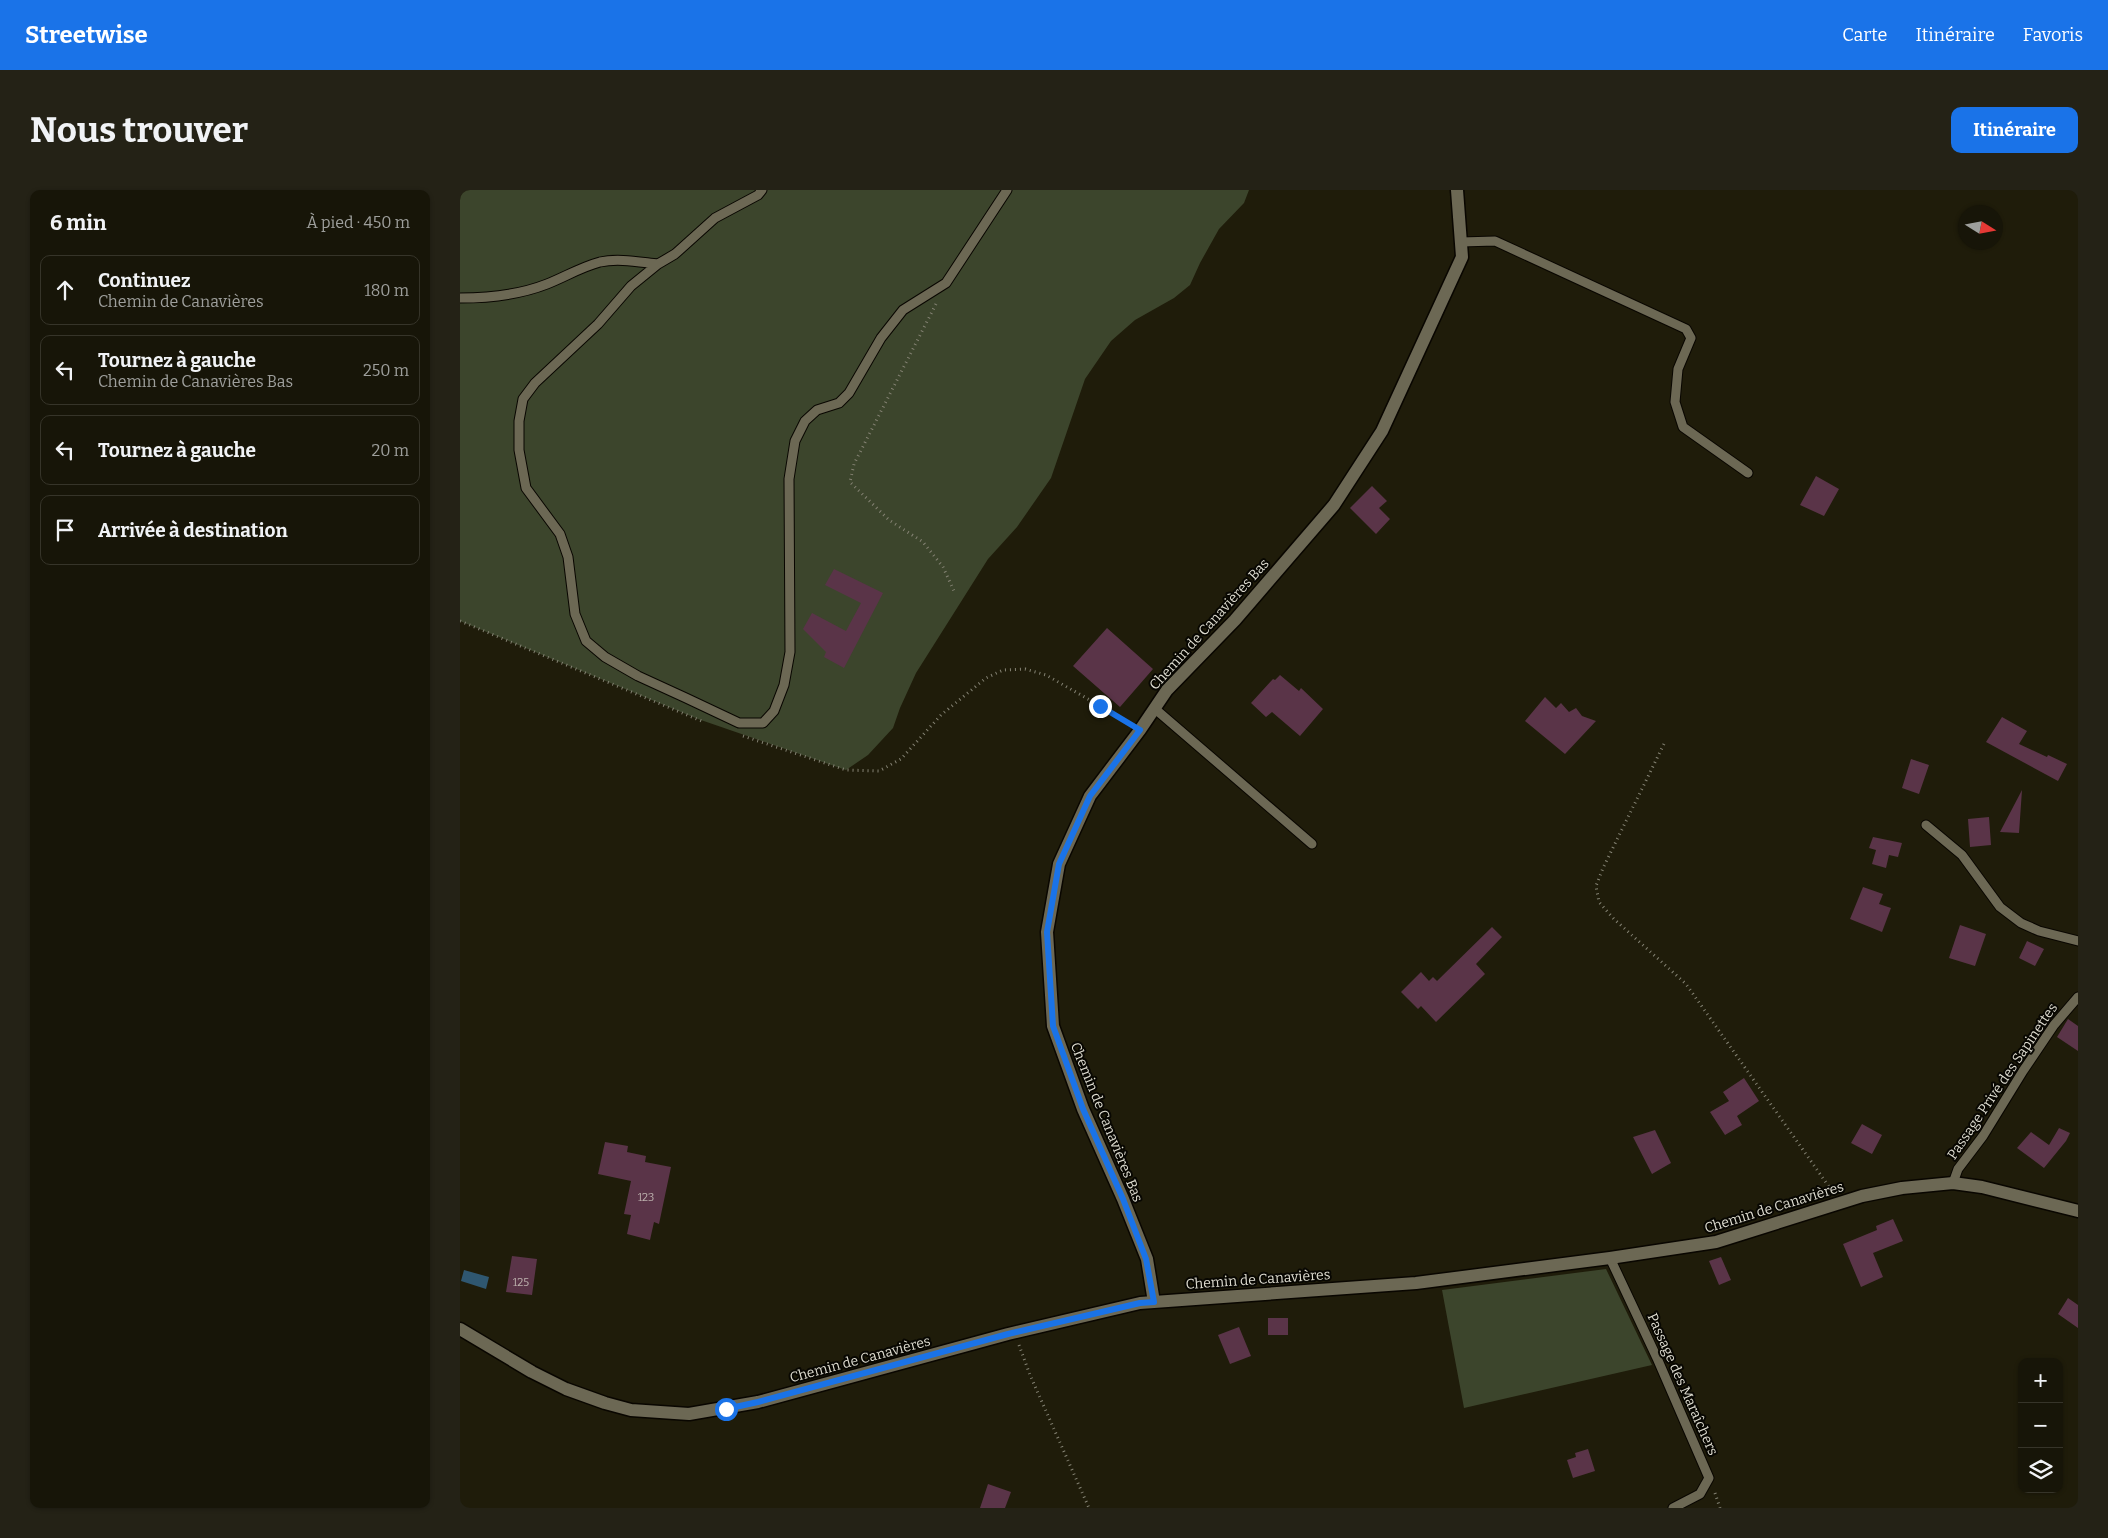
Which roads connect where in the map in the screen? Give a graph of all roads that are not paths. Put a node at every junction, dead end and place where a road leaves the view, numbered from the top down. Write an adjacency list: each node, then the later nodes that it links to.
1 (762, 190): 5 (lane)
2 (1007, 190): 5 (lane)
3 (1457, 190): 4 (street, Chemin de Canavières Bas)
4 (1461, 242): 7 (lane); 8 (street, Chemin de Canavières Bas)
5 (658, 264): 6 (lane)
6 (460, 298)
7 (1748, 473)
8 (1154, 708): 10 (lane); 16 (street, Chemin de Canavières Bas)
9 (1926, 825): 11 (lane)
10 (1312, 844)
11 (2078, 941)
12 (2078, 997): 13 (lane, Passage Privé des Sapinettes)
13 (1953, 1183): 14 (street, Chemin de Canavières); 15 (street, Chemin de Canavières)
14 (2078, 1211)
15 (1610, 1258): 16 (street, Chemin de Canavières); 18 (lane, Passage des Maraîchers)
16 (1154, 1302): 17 (street, Chemin de Canavières)
17 (460, 1329)
18 (1673, 1508)

